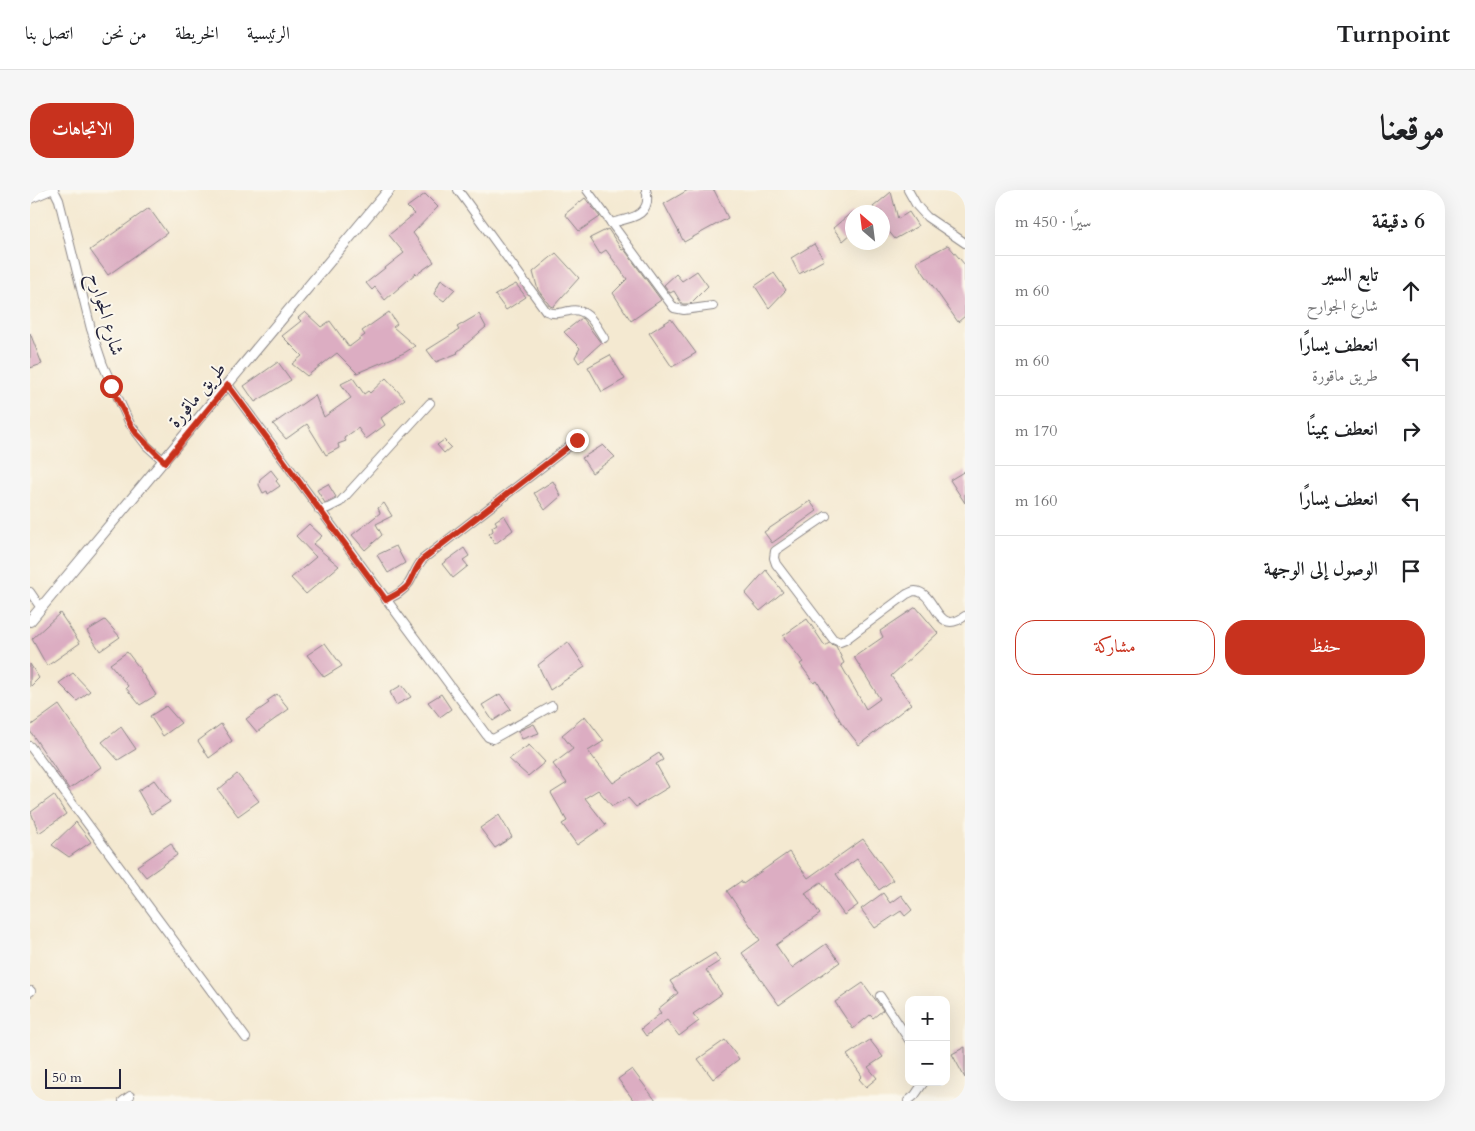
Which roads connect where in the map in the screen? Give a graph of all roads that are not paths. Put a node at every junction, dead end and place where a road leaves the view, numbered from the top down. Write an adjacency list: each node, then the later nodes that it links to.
1 (52, 190): 7 (street, شارع الجوارح); 15 (street, شارع الجوارح)
2 (389, 190): 12 (street, طريق ماقورة)
3 (458, 190): 11 (street)
4 (588, 190): 8 (street)
5 (646, 190): 8 (street)
6 (908, 190): 9 (street)
7 (30, 199)
8 (612, 223): 10 (street)
9 (965, 243)
10 (713, 306)
11 (604, 338)
12 (228, 385): 15 (street, طريق ماقورة); 16 (street)
13 (430, 404): 16 (street)
14 (577, 440): 19 (street)
15 (165, 462): 20 (street, طريق ماقورة)
16 (319, 510): 19 (street)
17 (826, 516): 21 (street)
18 (30, 592): 20 (street)
19 (386, 600): 23 (street)
20 (41, 608): 22 (street, طريق ماقورة)
21 (965, 616)
22 (30, 621)
23 (552, 706)
24 (30, 746): 27 (street)
25 (880, 996): 26 (street)
26 (905, 1034)
27 (246, 1038)
28 (921, 1086): 29 (street)
29 (908, 1101)

